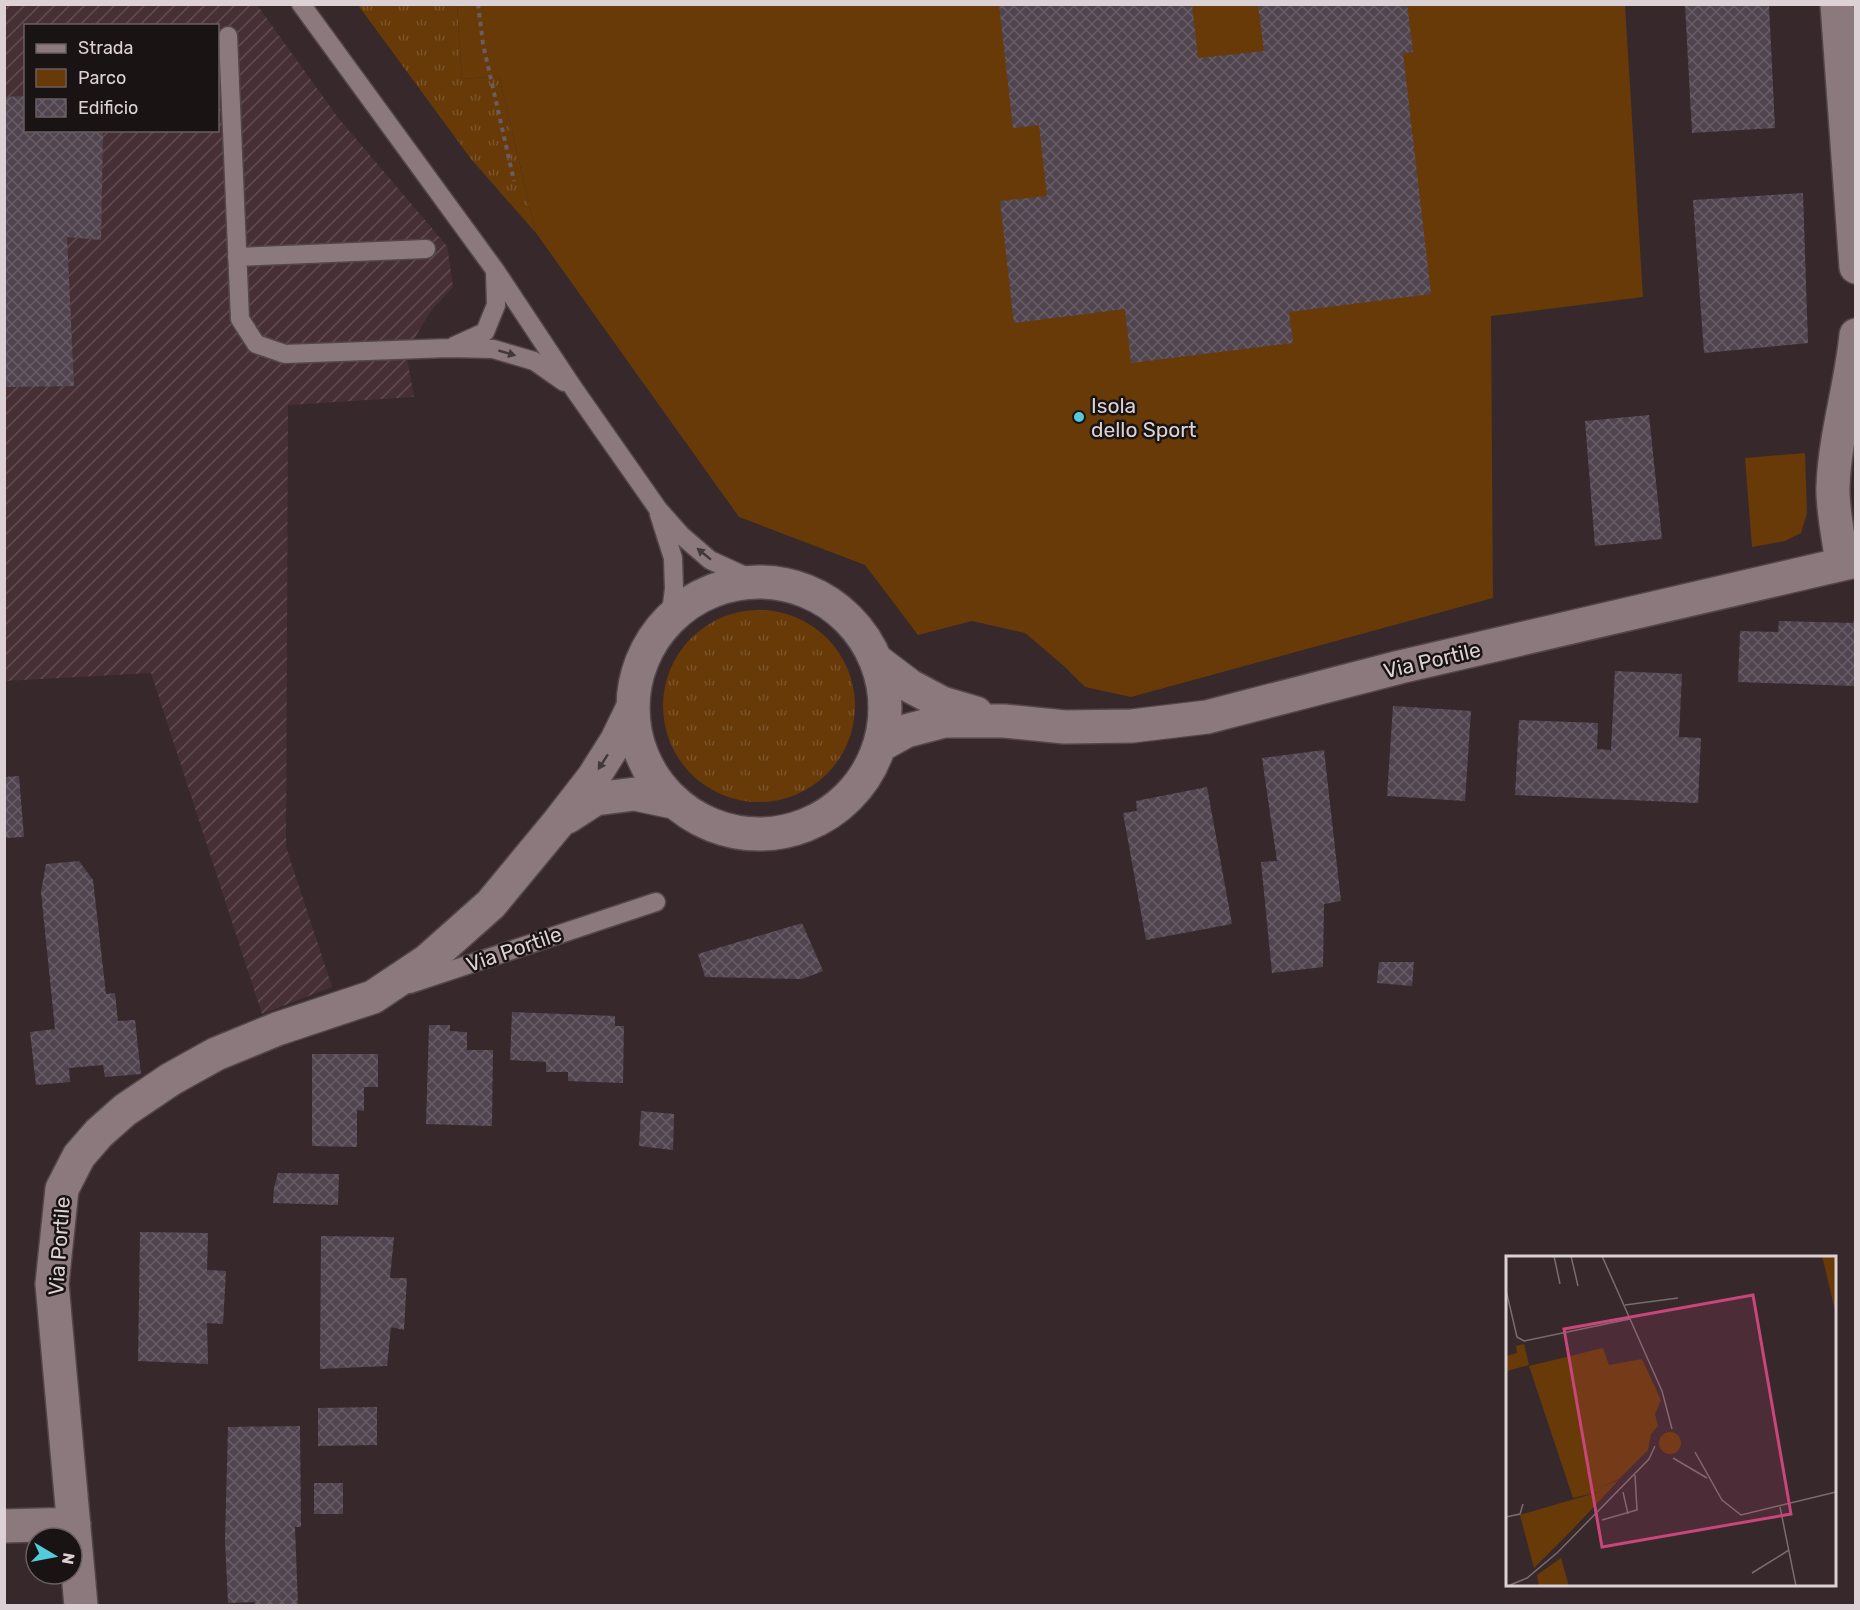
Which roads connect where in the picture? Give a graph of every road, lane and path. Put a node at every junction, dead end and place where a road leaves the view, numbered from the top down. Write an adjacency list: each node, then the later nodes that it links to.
1 (301, 4): 9 (lane)
2 (478, 4): 5 (path)
3 (1837, 4): 8 (street)
4 (228, 36): 7 (lane)
5 (514, 181)
6 (426, 249): 7 (lane)
7 (237, 257): 11 (lane)
8 (1856, 267)
9 (495, 270): 11 (lane); 12 (lane)
10 (1856, 335): 14 (street)
11 (449, 348): 12 (lane, one-way to 12)
12 (574, 389): 13 (lane)
13 (657, 509): 15 (lane, one-way to 13); 16 (lane)
14 (1849, 562): 19 (street, Via Portile)
15 (756, 581): 16 (street); 17 (street)
16 (670, 620): 18 (street)
17 (877, 661): 19 (street, Via Portile); 20 (street)
18 (631, 711): 21 (street); 22 (street, Via Portile, one-way to 22)
19 (1004, 721): 20 (street, Via Portile)
20 (879, 746): 21 (street)
21 (673, 802): 22 (street, Via Portile)
22 (558, 823): 24 (street, Via Portile)
23 (656, 902): 24 (lane, Via Portile)
24 (373, 997): 25 (street, Via Portile)
25 (74, 1524): 26 (street); 27 (street, Via Portile)
26 (4, 1526)
27 (81, 1605)

